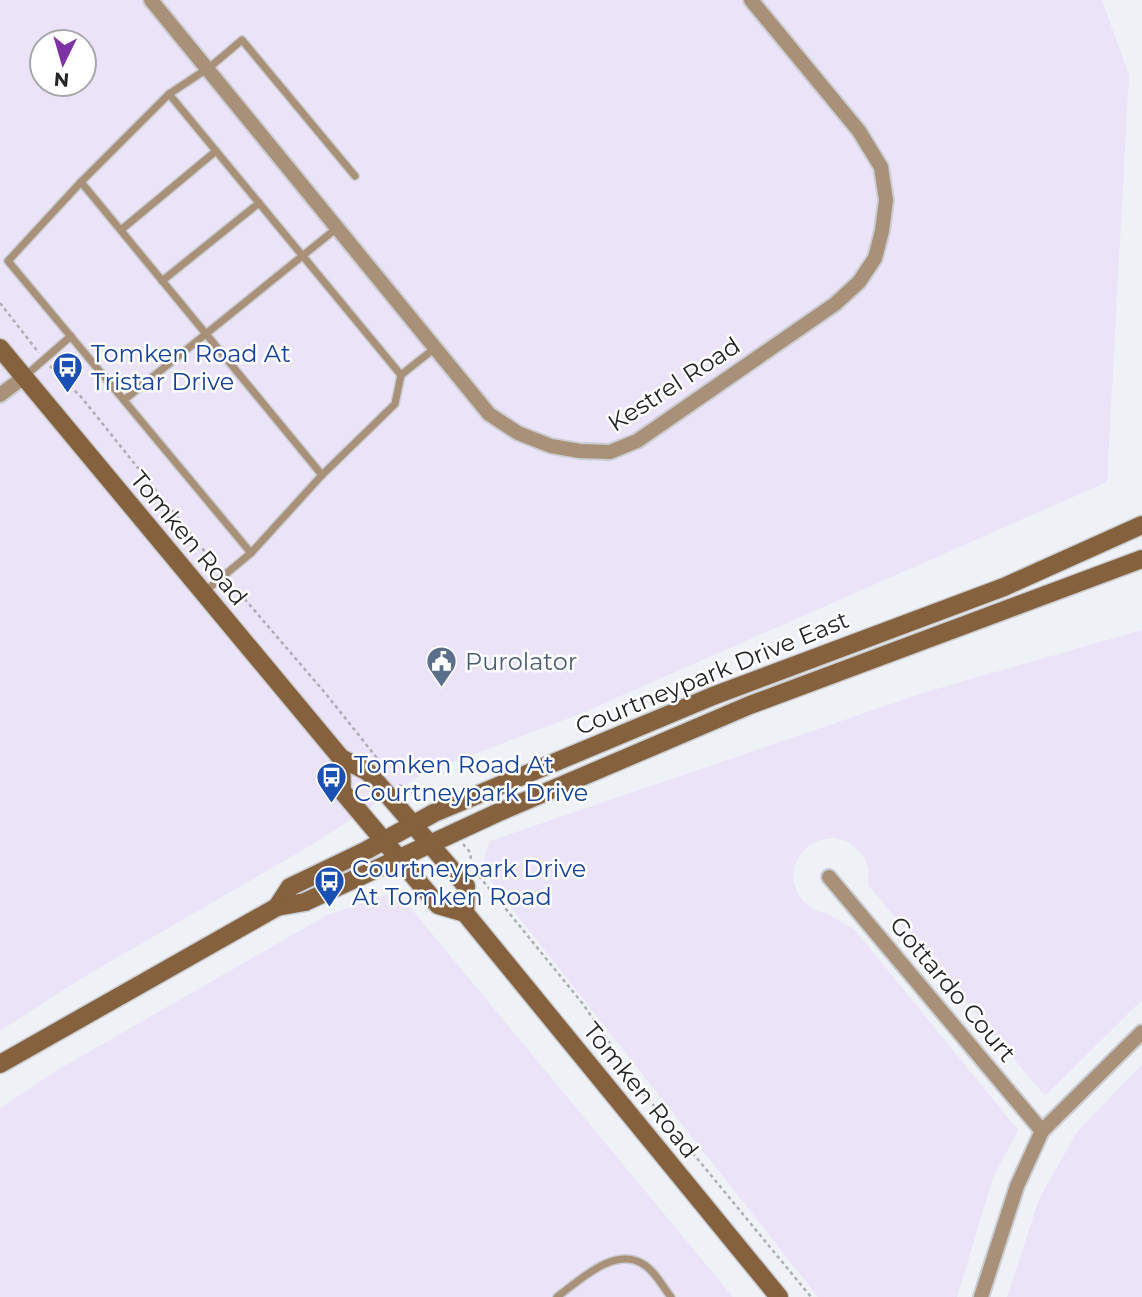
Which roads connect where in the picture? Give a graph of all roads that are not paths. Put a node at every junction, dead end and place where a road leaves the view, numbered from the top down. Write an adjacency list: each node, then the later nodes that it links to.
1 (151, 0): 3 (street, Kestrel Road)
2 (751, 0): 16 (street, Kestrel Road)
3 (206, 68): 4 (lane); 6 (lane); 9 (street, Kestrel Road)
4 (169, 94): 5 (lane); 7 (lane)
5 (216, 151): 8 (lane); 10 (lane)
6 (355, 176)
7 (81, 182): 10 (lane); 14 (lane)
8 (259, 203): 11 (lane); 12 (lane)
9 (337, 228): 11 (lane); 16 (street, Kestrel Road)
10 (121, 230): 12 (lane)
11 (303, 257): 13 (lane); 17 (lane)
12 (162, 281): 13 (lane)
13 (206, 334): 20 (lane); 21 (lane)
14 (71, 336): 18 (lane); 20 (lane)
15 (0, 348): 18 (main road, Tomken Road)
16 (435, 348): 17 (lane)
17 (401, 375): 21 (lane)
18 (24, 377): 19 (street); 25 (main road, Tomken Road)
19 (0, 395)
20 (124, 400): 23 (lane)
21 (322, 475): 23 (lane)
22 (1142, 525): 27 (main road, Courtneypark Drive East)
23 (251, 553): 25 (lane)
24 (1142, 559): 29 (main road, Courtneypark Drive East)
25 (203, 594): 26 (main road, Tomken Road)
26 (341, 758): 27 (main road, Tomken Road); 28 (main road, Tomken Road)
27 (413, 824): 28 (main road, Courtneypark Drive East); 29 (main road, Tomken Road)
28 (384, 841): 30 (main road, Tomken Road); 32 (main road, Courtneypark Drive East)
29 (430, 845): 30 (main road, Courtneypark Drive East); 33 (main road, Tomken Road)
30 (398, 858): 32 (main road, Courtneypark Drive East); 33 (main road, Tomken Road)
31 (829, 877): 36 (street, Gottardo Court)
32 (276, 907): 35 (main road, Courtneypark Drive East)
33 (465, 913): 39 (main road, Tomken Road)
34 (1142, 1031): 36 (street)
35 (0, 1064)
36 (1042, 1131): 40 (street)
37 (557, 1297): 38 (lane)
38 (671, 1297)
39 (779, 1297)
40 (981, 1297)

